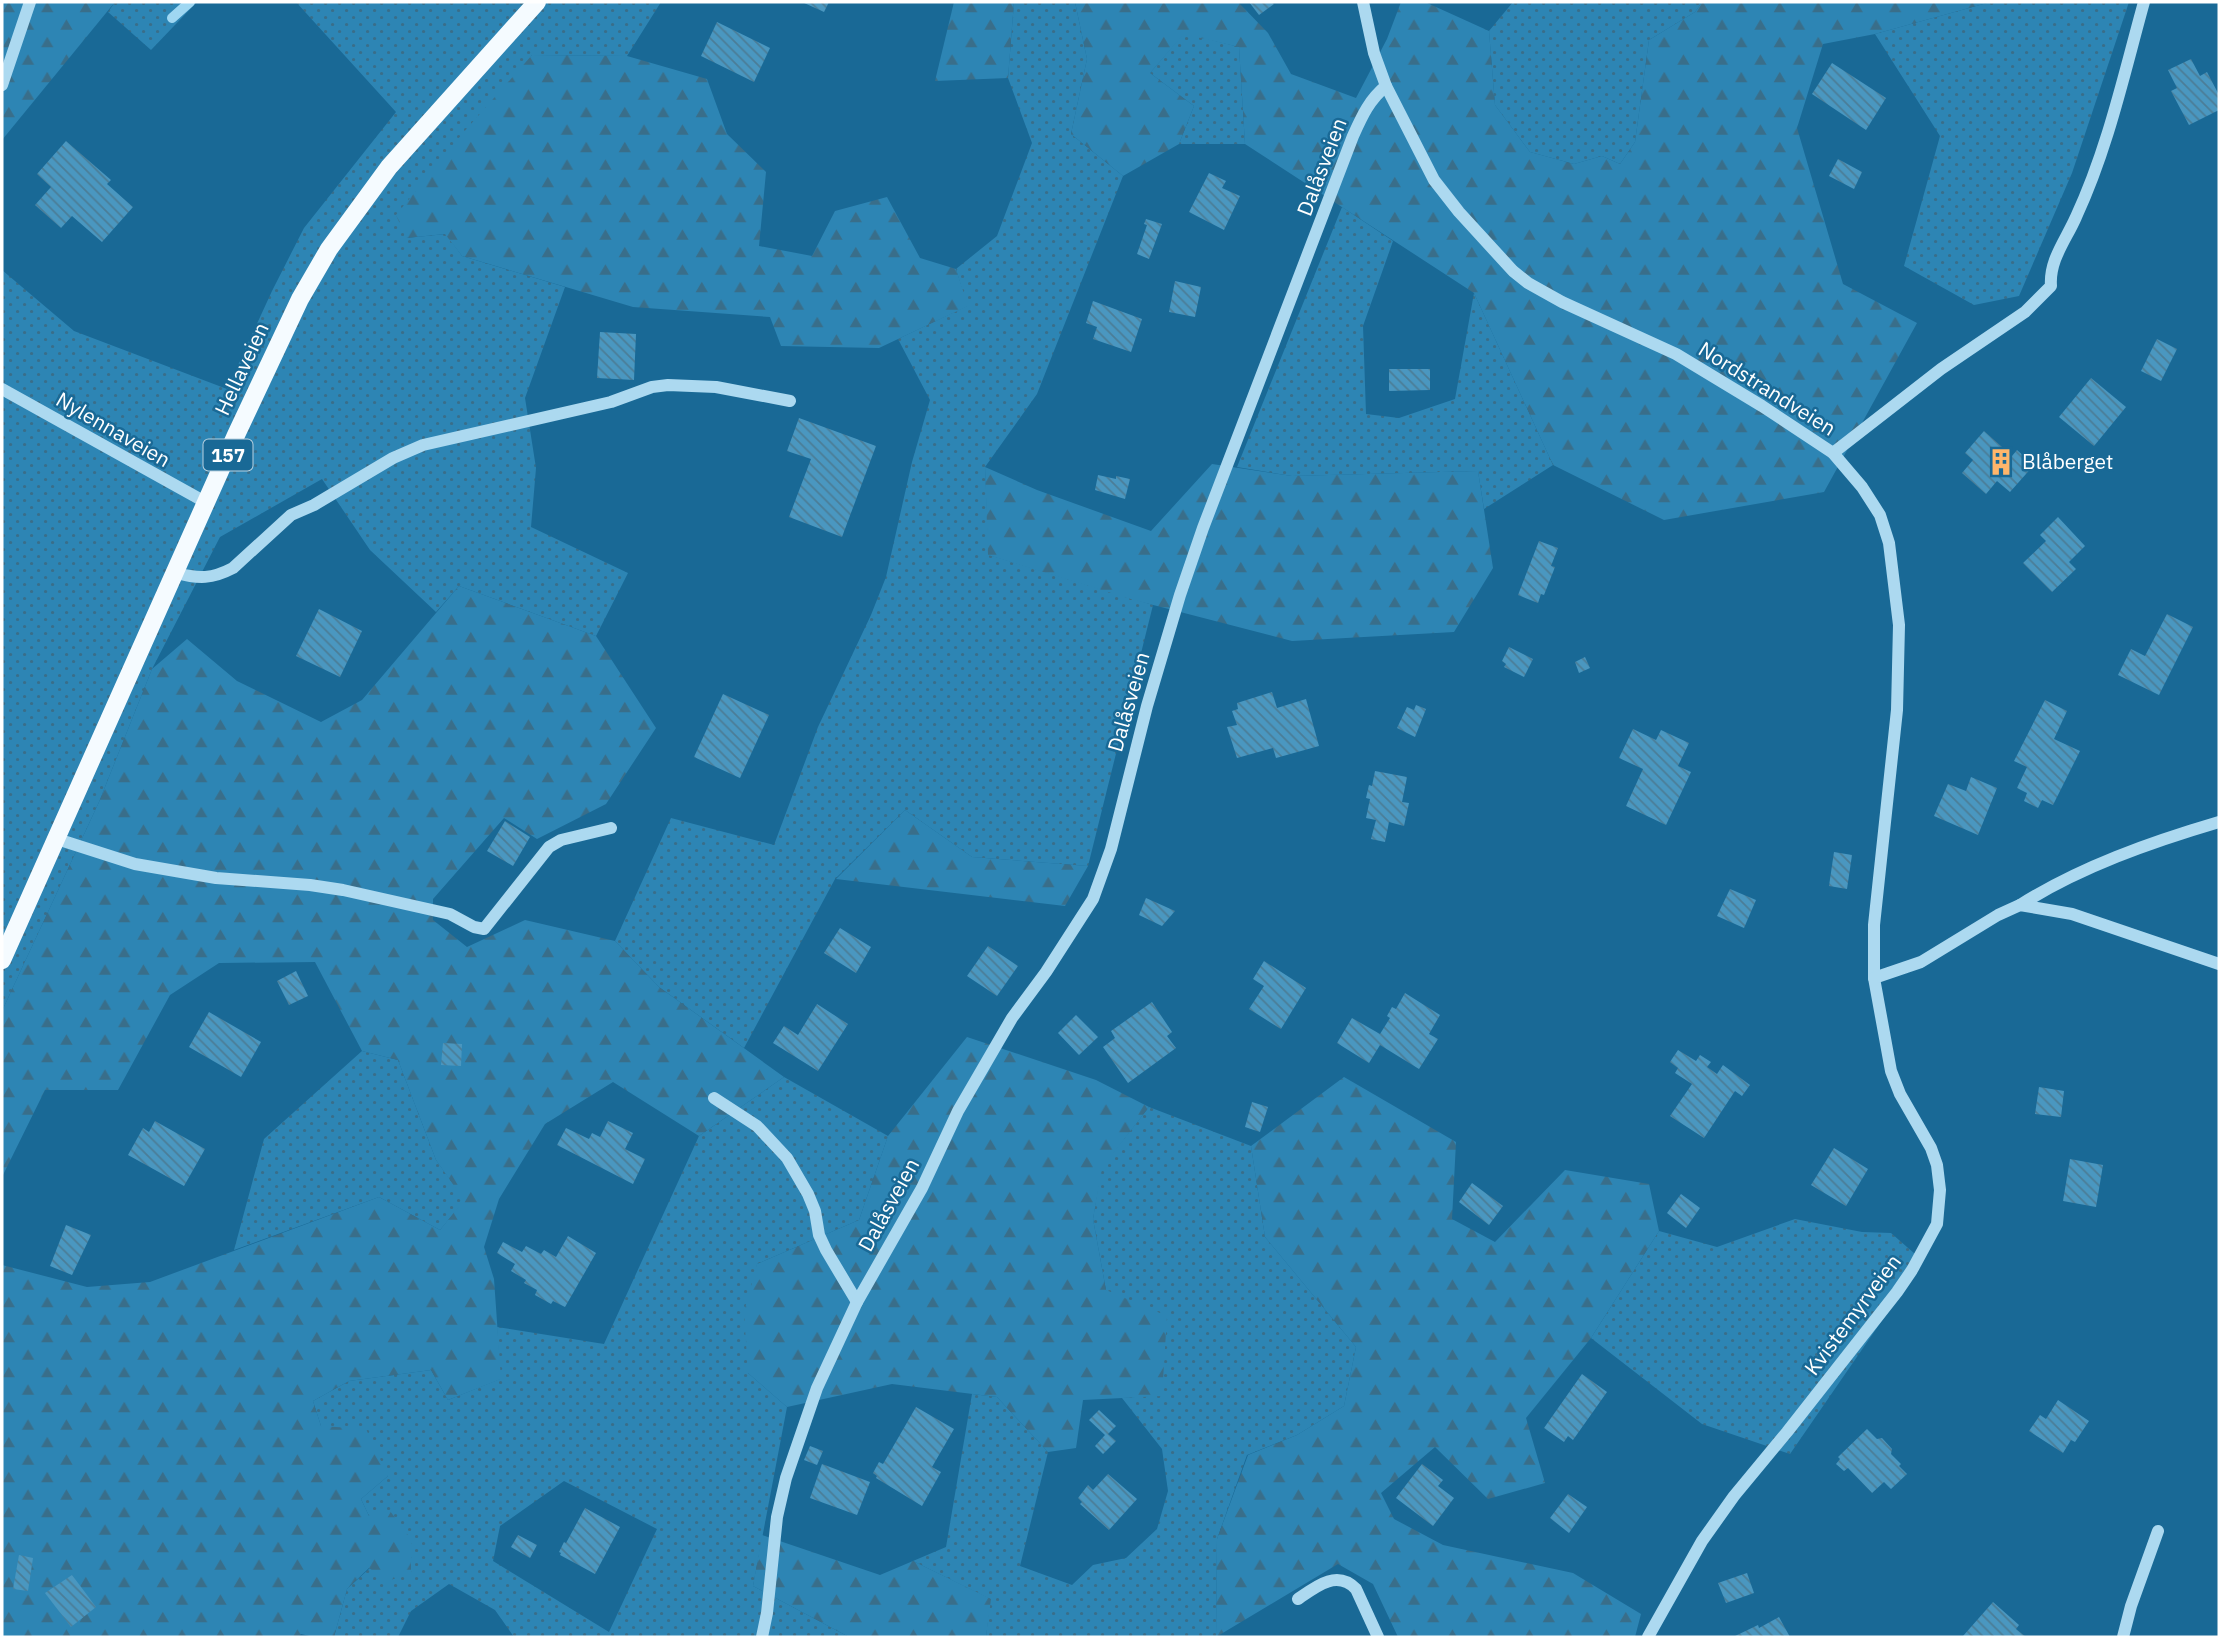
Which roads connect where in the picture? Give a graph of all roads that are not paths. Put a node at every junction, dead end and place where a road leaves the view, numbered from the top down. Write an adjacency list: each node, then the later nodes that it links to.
1 (30, 2): 5 (street)
2 (537, 2): 10 (main road, Hellaveien / 157)
3 (1363, 2): 6 (street, Nordstrandveien)
4 (2144, 2): 9 (street)
5 (2, 85)
6 (1386, 86): 9 (street, Nordstrandveien); 20 (street, Dalåsveien)
7 (2, 389): 10 (street, Nylennaveien)
8 (790, 401): 11 (street)
9 (1833, 453): 18 (street, Nordstrandveien)
10 (207, 503): 11 (main road, Hellaveien / 157)
11 (176, 573): 14 (main road, Hellaveien / 157)
12 (2219, 822): 15 (street)
13 (611, 828): 14 (street)
14 (57, 839): 16 (main road, Hellaveien / 157)
15 (2020, 905): 17 (street); 18 (street)
16 (2, 960)
17 (2219, 964)
18 (1874, 978): 25 (street, Kvistemyrveien)
19 (714, 1098): 20 (street, Dalåsveien)
20 (857, 1302): 23 (street, Dalåsveien)
21 (2158, 1531): 26 (street)
22 (1298, 1600): 24 (street)
23 (762, 1637)
24 (1378, 1637)
25 (1648, 1637)
26 (2123, 1637)

